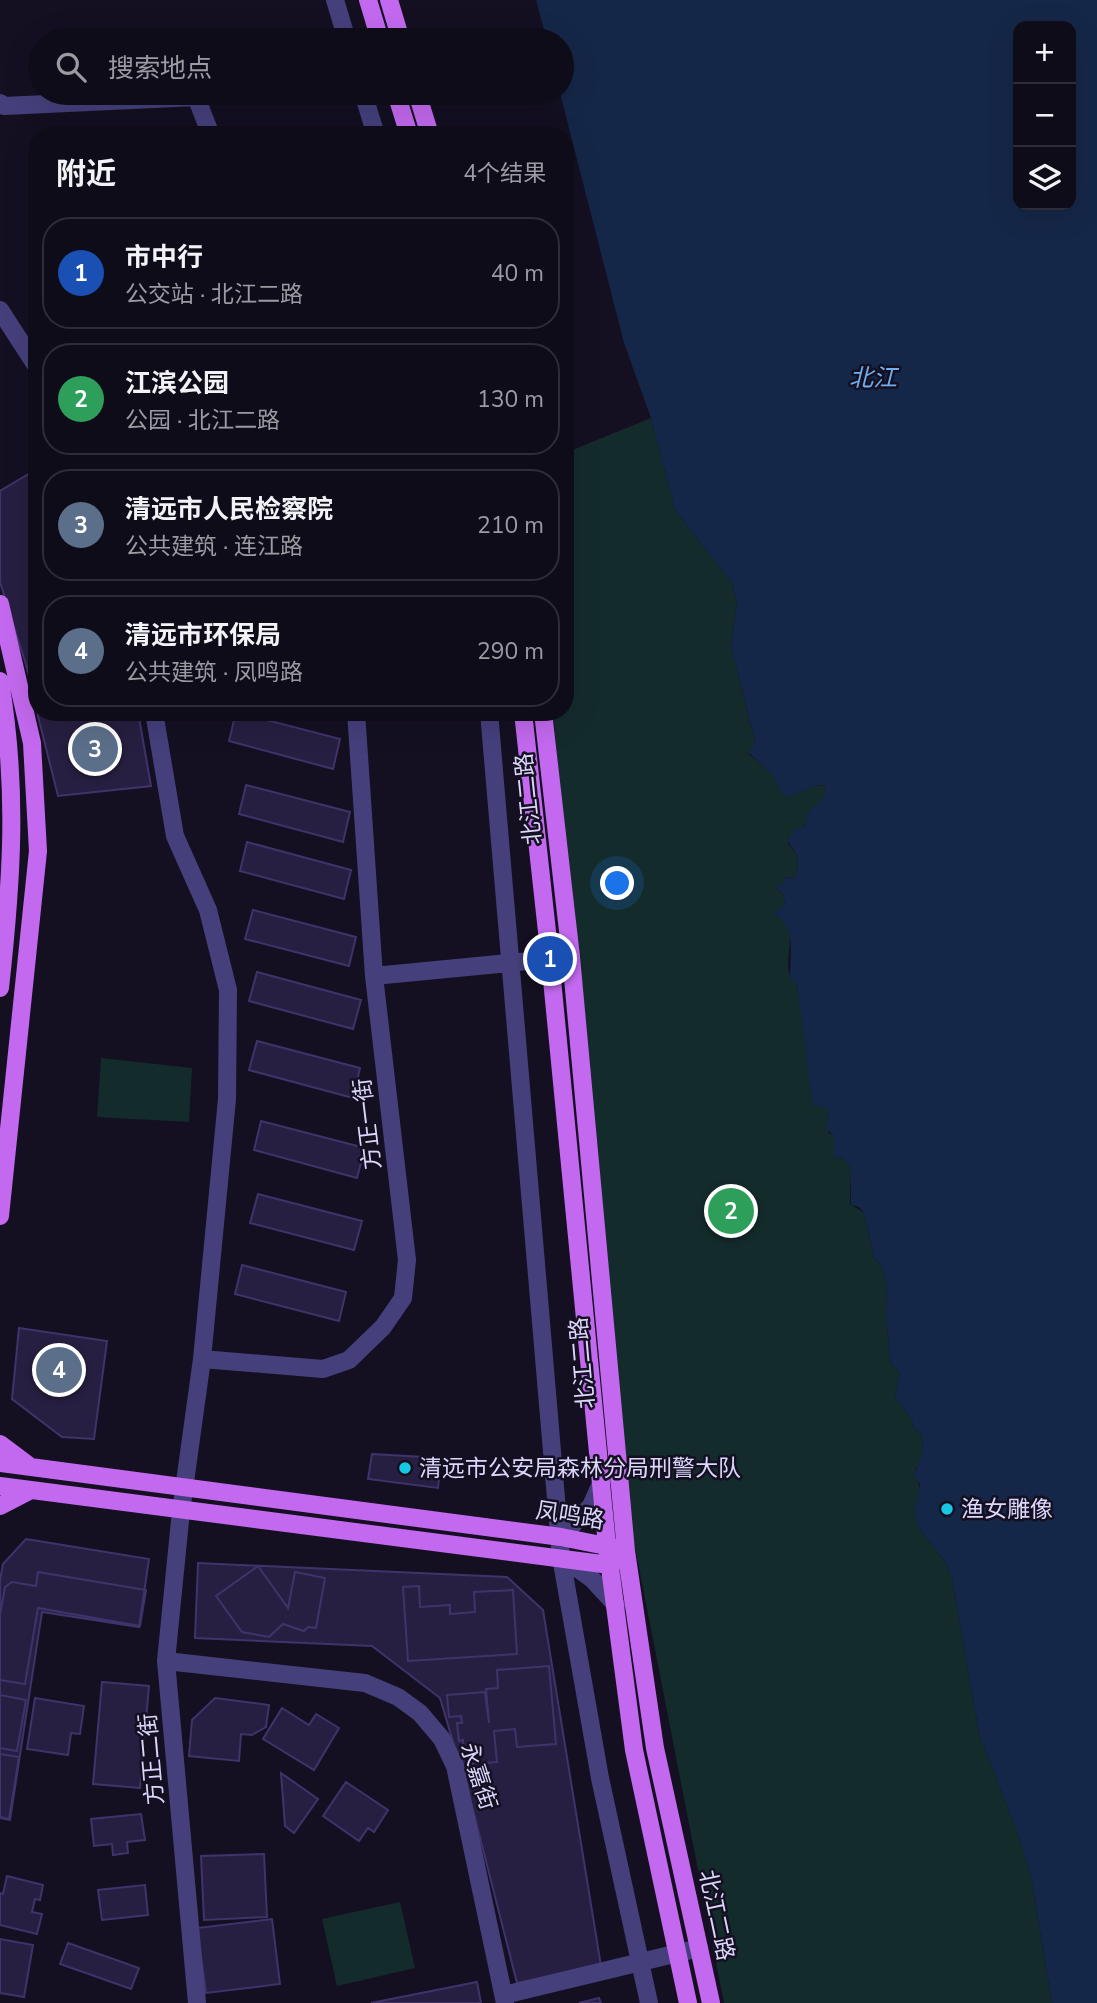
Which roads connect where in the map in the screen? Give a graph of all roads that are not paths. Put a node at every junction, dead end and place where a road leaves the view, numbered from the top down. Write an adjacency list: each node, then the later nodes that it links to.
1 (335, 0): 4 (street)
2 (368, 0): 5 (main road)
3 (389, 0): 6 (main road)
4 (343, 28)
5 (376, 28)
6 (397, 28)
7 (54, 105): 12 (street)
8 (199, 105): 13 (street)
9 (367, 105): 14 (street)
10 (400, 105): 15 (main road)
11 (421, 105): 16 (main road)
12 (1, 108)
13 (207, 126)
14 (373, 126)
15 (406, 126)
16 (427, 126)
17 (0, 310): 18 (street)
18 (28, 353)
19 (0, 604): 31 (main road)
20 (0, 681): 30 (main road)
21 (155, 721): 32 (street)
22 (357, 721): 29 (street, 方正一街)
23 (490, 721): 28 (street, 北江二路)
24 (524, 721): 27 (main road, 北江二路)
25 (544, 721): 26 (main road, 北江二路)
26 (571, 957): 27 (street); 44 (main road, 北江二路)
27 (550, 959): 28 (street); 36 (main road, 北江二路)
28 (512, 962): 29 (street); 42 (street, 北江二路)
29 (374, 976): 32 (street, 方正一街)
30 (0, 988)
31 (0, 1216)
32 (202, 1359): 38 (street)
33 (0, 1444): 35 (main road)
34 (0, 1463): 35 (main road, 凤鸣路)
35 (34, 1468): 38 (main road, 凤鸣路)
36 (602, 1481): 42 (street); 43 (main road, 北江二路)
37 (0, 1486): 39 (main road, 凤鸣路)
38 (184, 1489): 41 (street, 方正二街); 42 (main road, 凤鸣路)
39 (31, 1490): 40 (main road); 41 (main road, 凤鸣路)
40 (0, 1506)
41 (181, 1511): 45 (main road, 凤鸣路); 48 (street, 方正二街)
42 (561, 1537): 43 (main road, 凤鸣路); 45 (street, 北江二路)
43 (607, 1545): 44 (main road, 凤鸣路); 46 (main road, 北江二路)
44 (626, 1551): 46 (main road, 凤鸣路); 49 (main road, 北江二路)
45 (561, 1557): 46 (main road, 凤鸣路); 47 (street); 51 (street, 北江二路)
46 (610, 1565): 47 (main road, 北江二路)
47 (616, 1605): 50 (main road, 北江二路)
48 (166, 1661): 52 (street, 永嘉街); 53 (street, 方正二街)
49 (699, 1948): 50 (street, 永嘉街); 56 (main road, 北江二路)
50 (677, 1952): 51 (street, 永嘉街); 55 (main road, 北江二路)
51 (640, 1963): 52 (street, 永嘉街); 54 (street, 北江二路)
52 (505, 1999)
53 (197, 2003)
54 (649, 2003)
55 (688, 2003)
56 (712, 2003)

